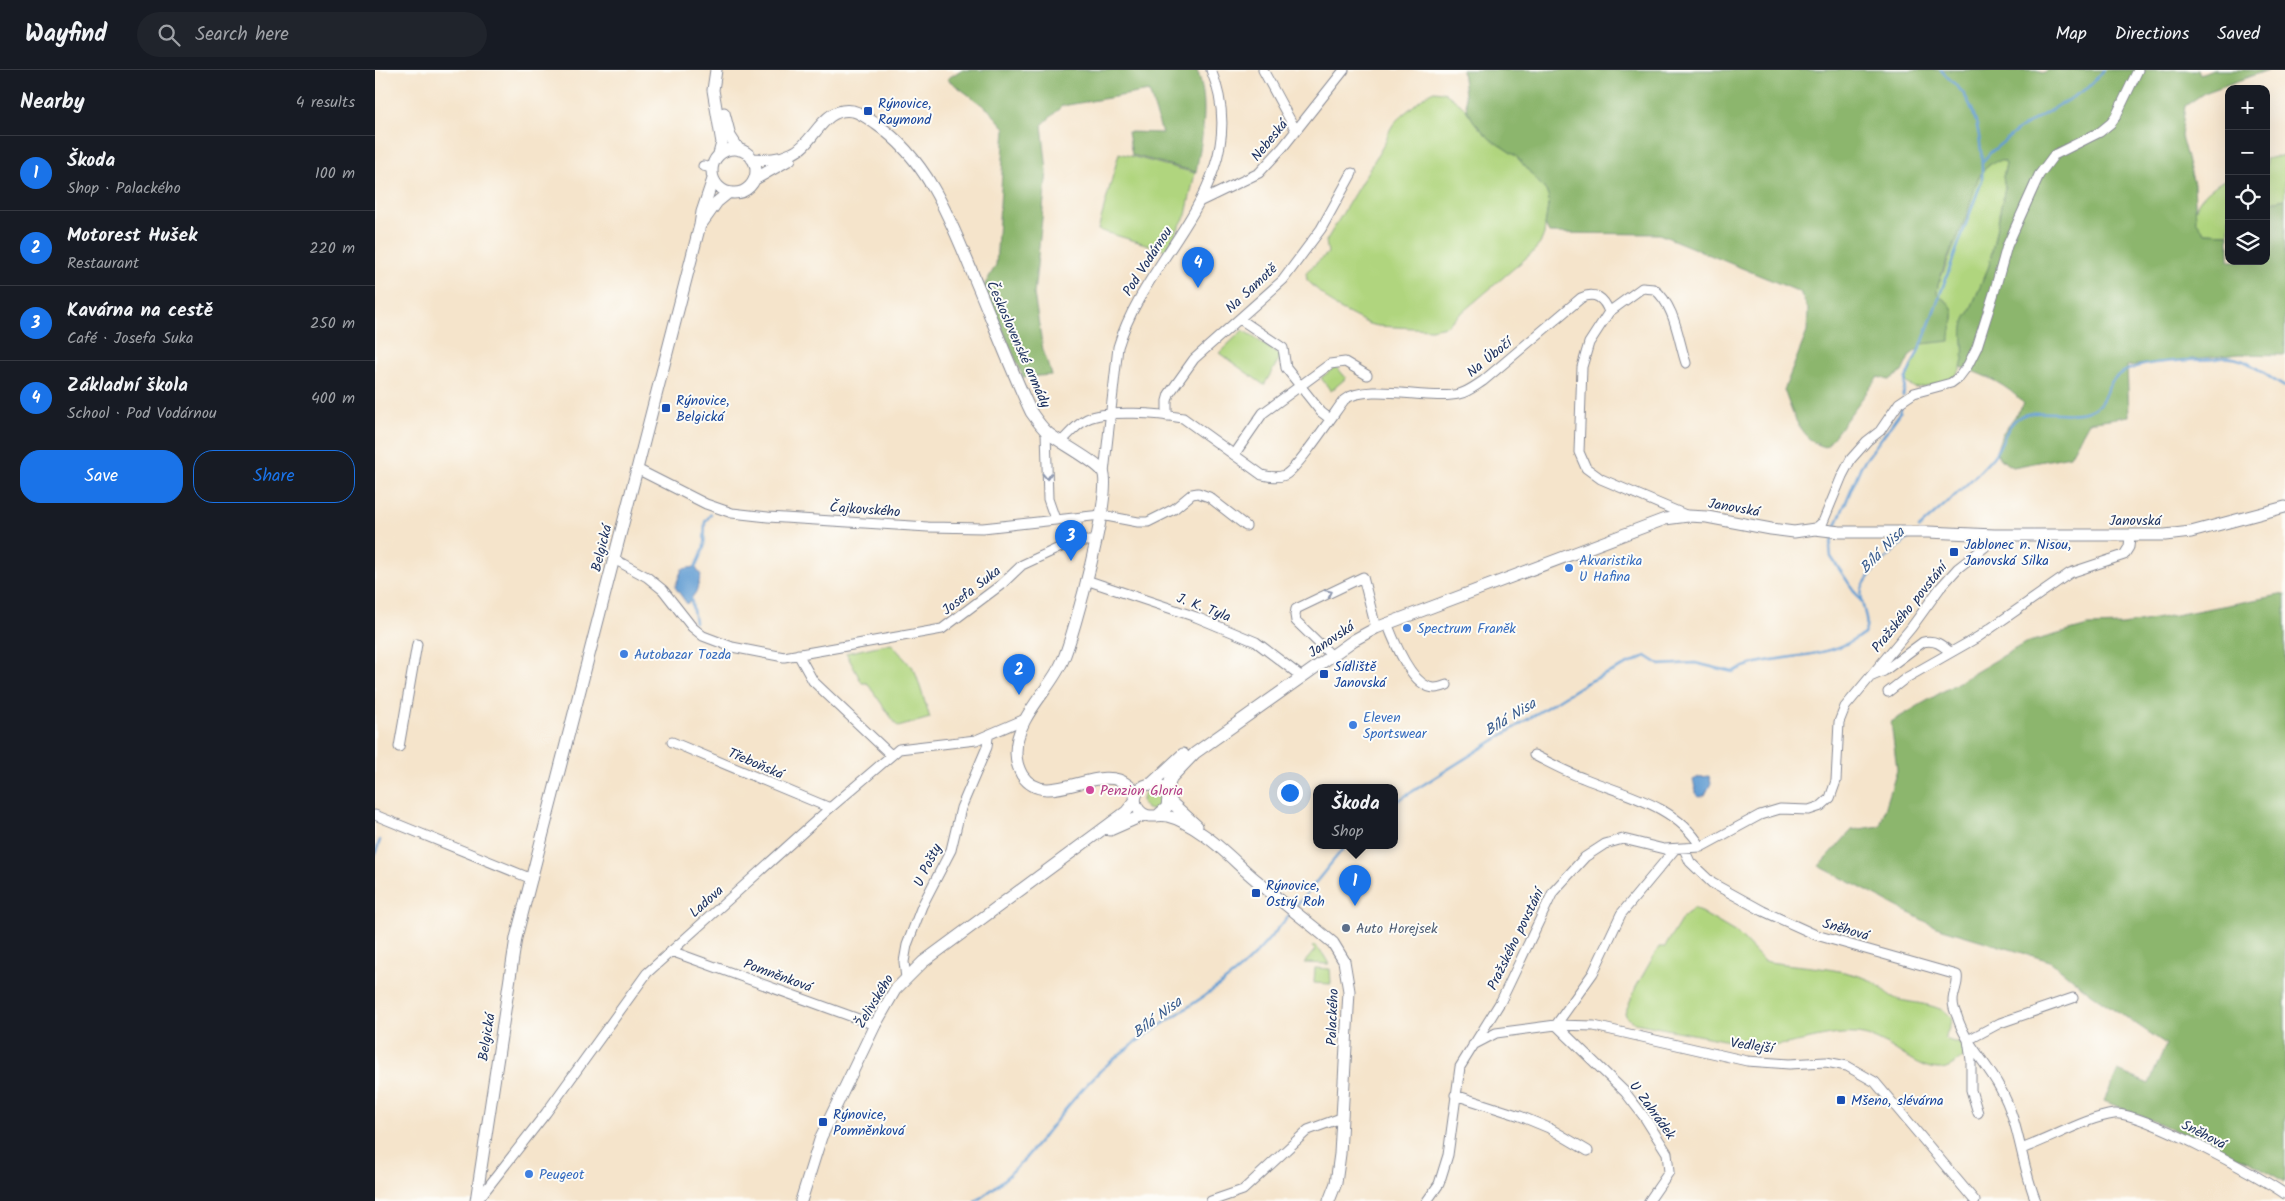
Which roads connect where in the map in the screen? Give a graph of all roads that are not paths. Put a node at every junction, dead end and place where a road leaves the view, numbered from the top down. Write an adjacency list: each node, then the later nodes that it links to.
1 (716, 70): 7 (street); 9 (street)
2 (1211, 70): 15 (street, Pod Vodárnou)
3 (1263, 70): 6 (street)
4 (2138, 70): 36 (street)
5 (1341, 72): 6 (street, Nebeská)
6 (1295, 129): 15 (street, Nebeská)
7 (739, 150): 9 (street); 10 (street)
8 (794, 153): 10 (street); 13 (street, Československé armády); 25 (street, Československé armády)
9 (719, 154): 11 (street)
10 (752, 158): 13 (street)
11 (709, 171): 14 (street); 16 (street, Belgická)
12 (1352, 174): 18 (street, Na Samotě)
13 (755, 179): 14 (street)
14 (728, 193): 16 (street, Belgická)
15 (1201, 201): 22 (street, Pod Vodárnou)
16 (701, 224): 28 (street, Belgická)
17 (1609, 312): 19 (street); 24 (street, Na Úbočí); 32 (street)
18 (1240, 319): 21 (street); 23 (street, Na Samotě)
19 (1687, 363)
20 (1367, 375): 21 (street)
21 (1300, 386): 24 (street); 27 (street)
22 (1109, 413): 23 (street, Na Úbočí); 26 (street); 29 (street, Pod Vodárnou)
23 (1167, 416): 27 (street, Na Úbočí)
24 (1330, 419): 27 (street, Na Úbočí)
25 (1046, 431): 26 (street, Československé armády); 34 (street, one-way to 34)
26 (1061, 442): 29 (street, Československé armády)
27 (1234, 455)
28 (637, 469): 34 (street, Čajkovského); 41 (street, Belgická)
29 (1103, 474): 31 (street)
30 (2285, 508): 38 (street, Janovská)
31 (1101, 515): 33 (street, Čajkovského); 35 (street, Čajkovského); 40 (street)
32 (1689, 516): 36 (street, Janovská); 43 (street, Janovská)
33 (1078, 518): 34 (street, Čajkovského); 39 (street)
34 (1055, 519)
35 (1246, 526)
36 (1820, 530): 37 (street, Janovská)
37 (1994, 535): 38 (street, Janovská); 49 (street, Pražského povstání)
38 (2130, 535): 45 (street)
39 (1074, 541): 40 (street, Josefa Suka); 46 (street, Josefa Suka)
40 (1094, 541): 42 (street)
41 (614, 559): 46 (street, Josefa Suka); 71 (street, Belgická)
42 (1086, 580): 48 (street, J. K. Tyla); 52 (street)
43 (1382, 625): 47 (street, Janovská); 47 (street, one-way to 43); 50 (street)
44 (417, 644): 56 (street)
45 (1950, 652): 49 (street, Pražského povstání); 51 (street)
46 (798, 654): 57 (street)
47 (1332, 656): 48 (street, Janovská)
48 (1303, 677): 53 (street, Janovská)
49 (1869, 677): 68 (street, Pražského povstání)
50 (1447, 686)
51 (1888, 692)
52 (1025, 719): 54 (street, Ladova); 59 (street)
53 (1226, 730): 60 (street, Janovská); 61 (street, Janovská)
54 (988, 737): 57 (street, Ladova); 73 (street, U Pošty)
55 (672, 742): 63 (street, Třeboňská)
56 (399, 747)
57 (891, 755): 63 (street, Ladova)
58 (1534, 755): 68 (street)
59 (1091, 780): 60 (street); 62 (street)
60 (1150, 783): 61 (street); 62 (street)
61 (1168, 795): 66 (street); 67 (street, Palackého)
62 (1135, 799): 65 (street); 70 (street, Želivského)
63 (829, 808): 72 (street, Ladova)
64 (375, 815): 71 (street)
65 (1144, 815): 66 (street); 70 (street, Želivského)
66 (1157, 816): 67 (street, Palackého)
67 (1205, 836): 81 (street, Palackého)
68 (1701, 846): 69 (street, Pražského povstání)
69 (1680, 849): 76 (street); 77 (street, Sněhová); 78 (street, Pražského povstání)
70 (1069, 854): 73 (street, Želivského)
71 (532, 879): 86 (street, Belgická)
72 (671, 951): 75 (street, Pomněnková); 86 (street, Ladova)
73 (905, 978): 75 (street, Želivského)
74 (2073, 998): 77 (street)
75 (875, 1025): 87 (street, Želivského)
76 (1556, 1025): 78 (street, Vedlejší); 91 (street, U Zahrádek); 92 (street, Vedlejší)
77 (1967, 1040): 80 (street, Sněhová); 82 (street, Sněhová)
78 (1472, 1045): 79 (street, Pražského povstání)
79 (1455, 1095): 83 (street); 90 (street, Pražského povstání)
80 (1978, 1113)
81 (1341, 1118): 85 (street); 89 (street, Palackého)
82 (2021, 1149): 84 (street, Sněhová); 93 (street, Sněhová)
83 (1588, 1151)
84 (2285, 1194)
85 (1236, 1197): 88 (street)
86 (476, 1201)
87 (801, 1201)
88 (1211, 1201)
89 (1329, 1201)
90 (1427, 1201)
91 (1649, 1201)
92 (1975, 1201)
93 (2036, 1201)

